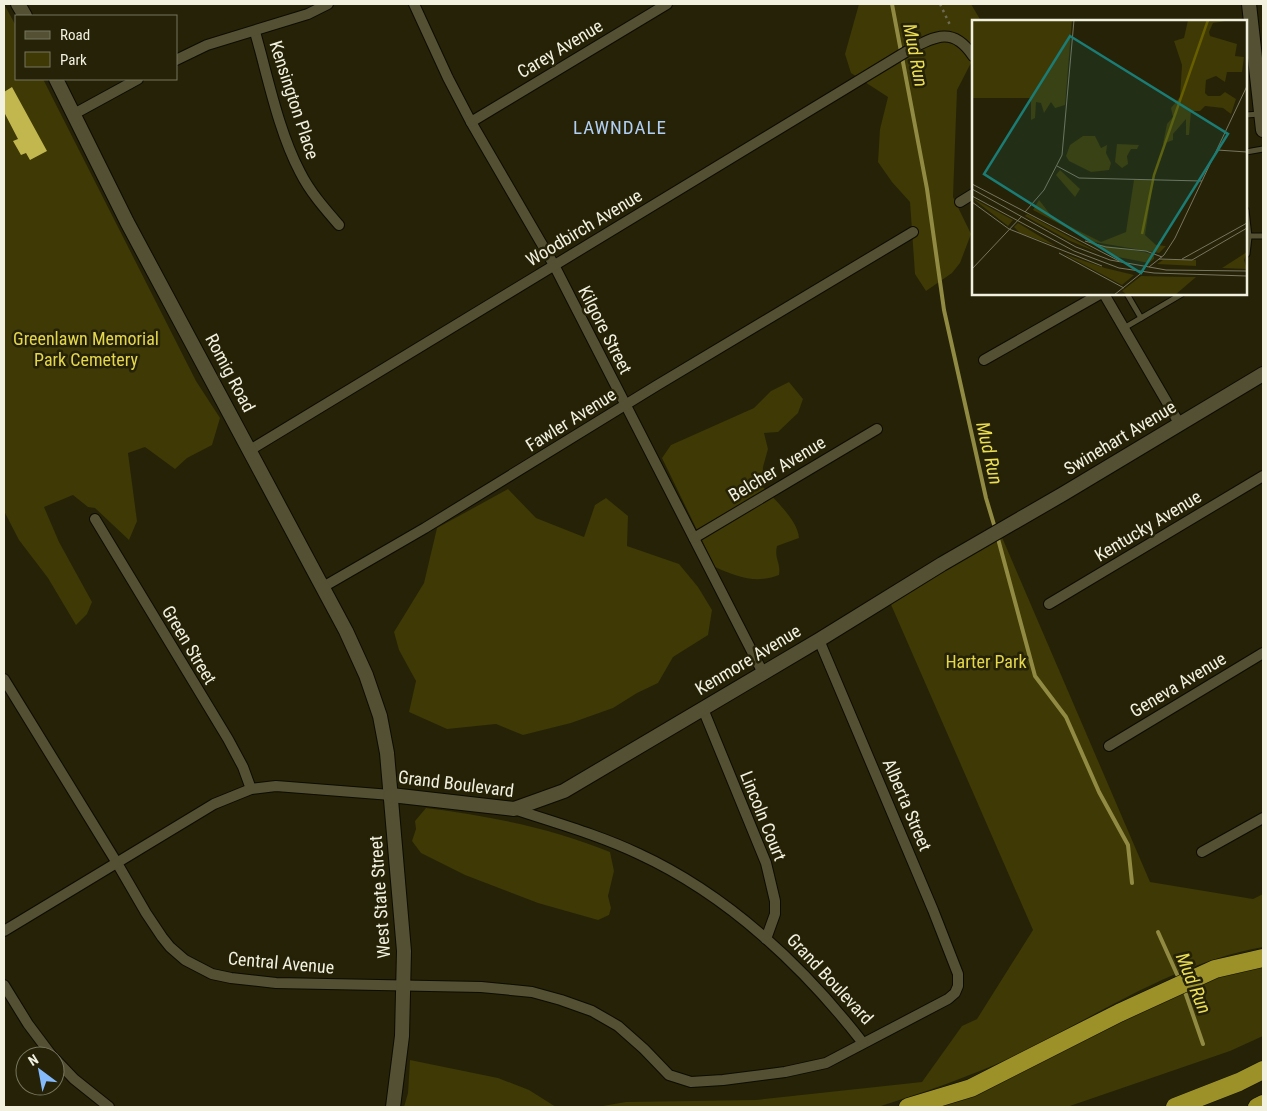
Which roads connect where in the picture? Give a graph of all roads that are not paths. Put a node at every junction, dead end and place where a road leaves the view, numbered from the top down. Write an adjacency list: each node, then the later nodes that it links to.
1 (18, 4): 6 (street)
2 (328, 4): 8 (street)
3 (414, 4): 17 (street, Kilgore Street)
4 (667, 4): 17 (street, Carey Avenue)
5 (1248, 4): 7 (street)
6 (24, 15)
7 (1249, 31): 10 (street)
8 (255, 32): 11 (street); 24 (street, Kensington Place)
9 (972, 55): 29 (street, Woodbirch Avenue)
10 (1255, 57): 15 (street)
11 (178, 59)
12 (57, 80): 14 (street, Romig Road)
13 (136, 80): 14 (street)
14 (74, 114): 41 (street, Romig Road)
15 (1261, 114): 16 (lane); 18 (street)
16 (1247, 115)
17 (471, 122): 29 (street, Kilgore Street)
18 (1263, 129)
19 (1263, 150): 20 (lane)
20 (1247, 152)
21 (972, 195): 22 (street)
22 (960, 202)
23 (1247, 223): 26 (lane)
24 (340, 225)
25 (913, 232): 38 (street, Fawler Avenue)
26 (1248, 236): 27 (lane); 28 (lane)
27 (1263, 236)
28 (1247, 254)
29 (554, 265): 38 (street, Kilgore Street); 41 (street, Woodbirch Avenue)
30 (1100, 295): 36 (street)
31 (1103, 295): 35 (street)
32 (1128, 295): 34 (lane)
33 (1180, 295): 34 (lane)
34 (1141, 318): 35 (lane)
35 (1123, 329): 39 (street)
36 (984, 360)
37 (1263, 374): 39 (street, Swinehart Avenue)
38 (626, 405): 45 (street, Kilgore Street); 46 (street, Fawler Avenue)
39 (1179, 424): 44 (street, Swinehart Avenue)
40 (877, 429): 45 (street, Belcher Avenue)
41 (250, 450): 46 (street, Romig Road)
42 (1263, 476): 47 (street, Kentucky Avenue)
43 (95, 519): 55 (street, Green Street)
44 (995, 533): 48 (street, Kenmore Avenue)
45 (694, 538): 50 (street, Kilgore Street)
46 (323, 587): 52 (street, Romig Road)
47 (1049, 604)
48 (819, 640): 50 (street, Kenmore Avenue); 66 (street, Alberta Street)
49 (1263, 653): 54 (street, Geneva Avenue)
50 (763, 673): 53 (street, Kenmore Avenue)
51 (4, 679): 60 (street, Central Avenue)
52 (370, 686): 56 (street, West State Street)
53 (703, 709): 57 (street, Kenmore Avenue); 62 (street, Lincoln Court)
54 (1109, 746)
55 (251, 789): 56 (street, Grand Boulevard); 60 (street, Grand Boulevard)
56 (391, 795): 57 (street, Grand Boulevard); 65 (street, West State Street)
57 (514, 809): 62 (street, Grand Boulevard)
58 (1263, 818): 59 (street)
59 (1202, 852)
60 (117, 863): 61 (street, Grand Boulevard); 65 (street, Central Avenue)
61 (4, 931)
62 (766, 939): 67 (street, Grand Boulevard)
63 (1263, 958): 74 (highway)
64 (4, 985): 68 (street)
65 (404, 986): 67 (street, Central Avenue); 73 (street, West State Street)
66 (958, 986): 67 (street, Central Avenue)
67 (863, 1043)
68 (44, 1046)
69 (65, 1070): 72 (street)
70 (1263, 1070): 75 (highway)
71 (1263, 1104): 76 (highway)
72 (109, 1107)
73 (392, 1107)
74 (908, 1107)
75 (1174, 1107)
76 (1257, 1107)

